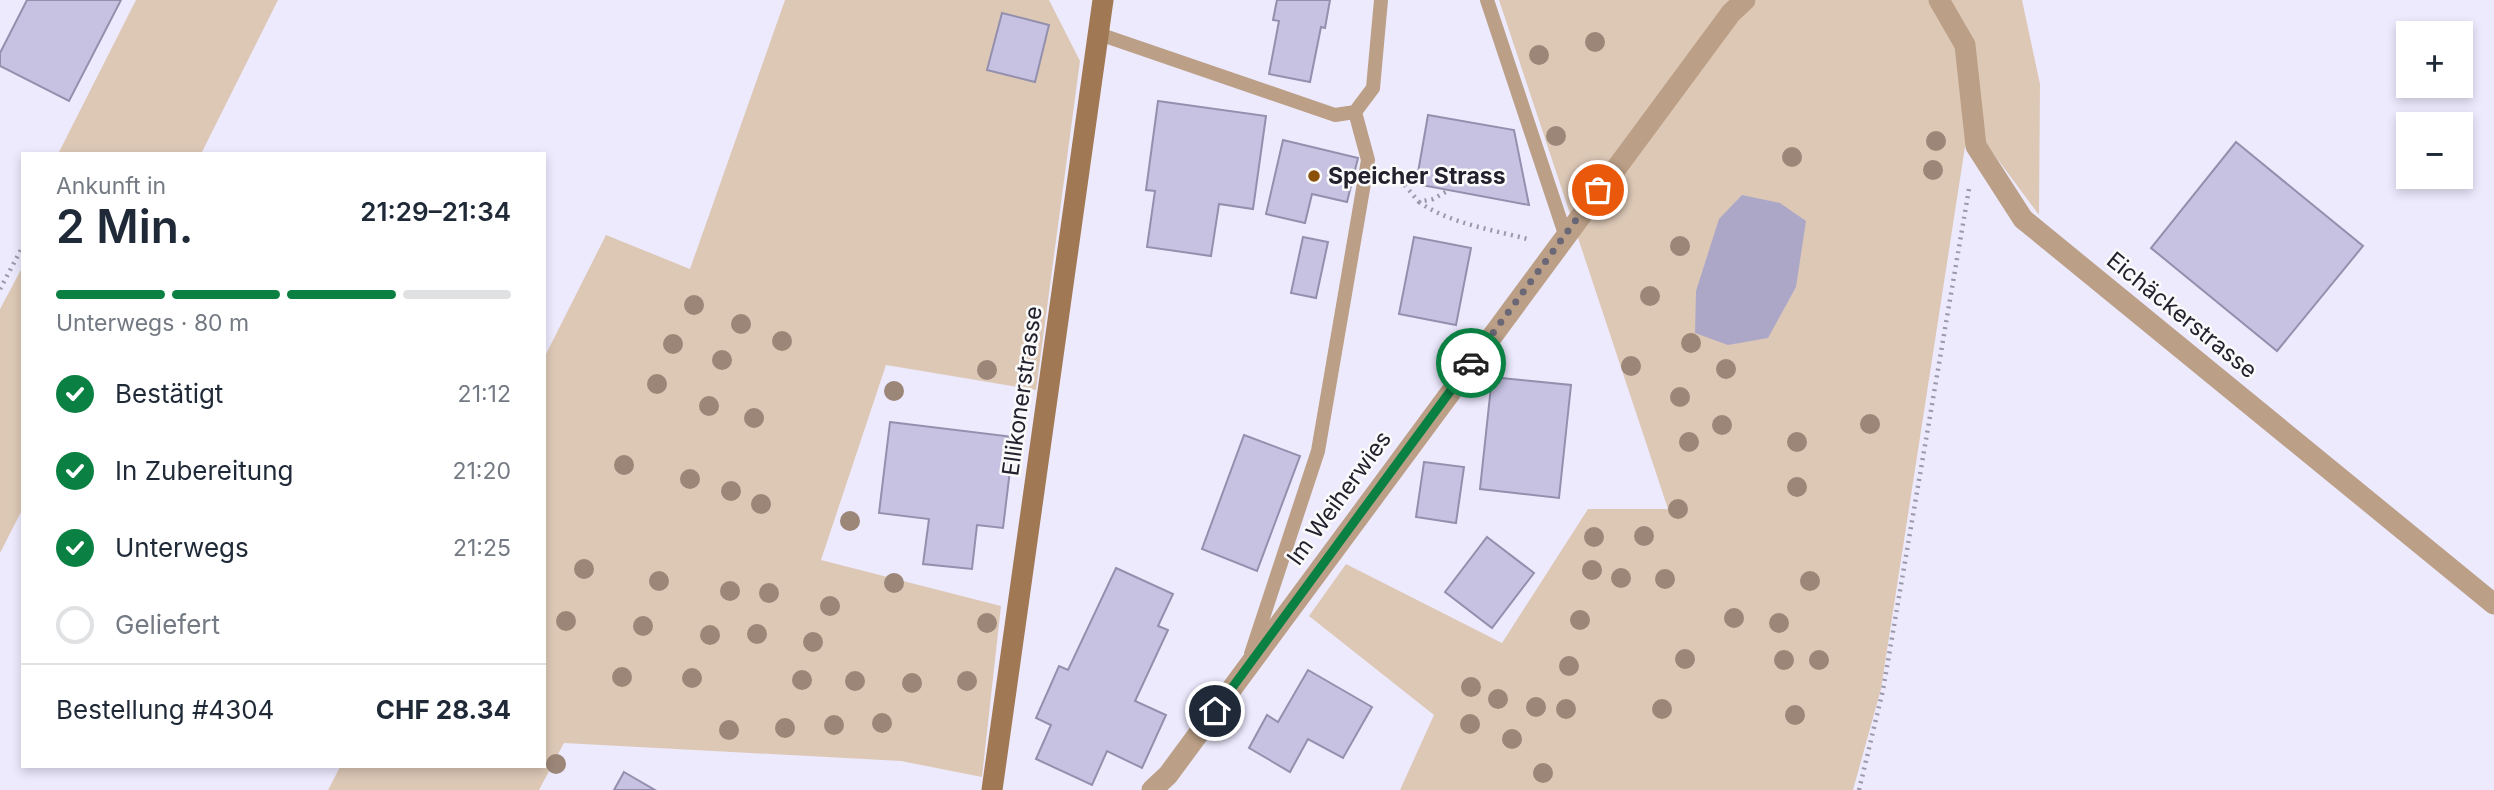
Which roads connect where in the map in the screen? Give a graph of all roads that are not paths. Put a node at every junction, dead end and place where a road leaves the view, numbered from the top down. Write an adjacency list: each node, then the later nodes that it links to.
1 (1103, 0): 6 (street, Ellikonerstrasse)
2 (1381, 0): 7 (lane)
3 (1487, 0): 8 (lane)
4 (1745, 0): 8 (street)
5 (1939, 0): 9 (street, Eichäckerstrasse)
6 (1099, 34): 7 (lane); 11 (street, Ellikonerstrasse)
7 (1355, 113): 10 (lane)
8 (1565, 234): 10 (street, Im Weiherwies)
9 (2494, 604)
10 (1246, 668): 12 (street, Im Weiherwies)
11 (992, 790)
12 (1152, 790)

